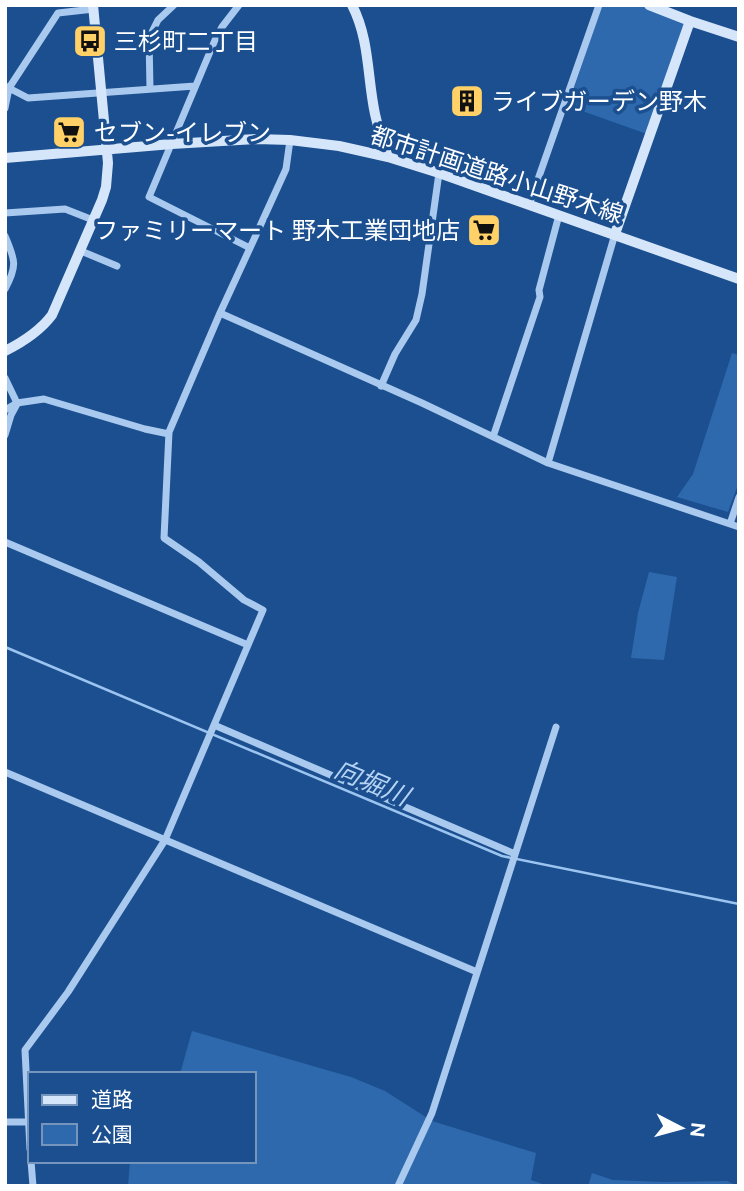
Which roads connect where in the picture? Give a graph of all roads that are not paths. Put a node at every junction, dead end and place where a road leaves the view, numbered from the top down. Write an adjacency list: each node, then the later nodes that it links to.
1 (174, 5): 11 (street)
2 (239, 5): 9 (street)
3 (352, 5): 17 (street)
4 (599, 5): 20 (street)
5 (649, 5): 7 (street)
6 (97, 6): 10 (street); 12 (street)
7 (690, 21): 8 (street); 24 (street)
8 (739, 37)
9 (195, 86): 11 (street); 15 (street)
10 (7, 87): 12 (street); 13 (street)
11 (150, 89): 12 (street)
12 (101, 93): 16 (street)
13 (5, 108)
14 (290, 140): 15 (street, 都市計画道路小山野木線); 17 (street, 都市計画道路小山野木線); 26 (street)
15 (172, 144): 16 (street, 都市計画道路小山野木線); 26 (street)
16 (107, 149): 18 (street, 都市計画道路小山野木線); 23 (street)
17 (388, 157): 19 (street, 都市計画道路小山野木線)
18 (5, 158)
19 (439, 173): 20 (street, 都市計画道路小山野木線); 36 (street)
20 (530, 205): 22 (street, 都市計画道路小山野木線)
21 (5, 213): 23 (street)
22 (559, 215): 24 (street, 都市計画道路小山野木線); 41 (street)
23 (93, 220): 27 (street)
24 (615, 234): 31 (street, 都市計画道路小山野木線); 42 (street)
25 (5, 236): 28 (street)
26 (250, 248): 33 (street)
27 (80, 251): 30 (street); 34 (street)
28 (15, 265): 29 (street); 32 (street)
29 (5, 266)
30 (117, 266)
31 (739, 278)
32 (5, 289)
33 (220, 313): 36 (street); 39 (street)
34 (5, 351)
35 (5, 378): 37 (street)
36 (381, 386): 41 (street)
37 (17, 403): 38 (street); 39 (street); 40 (street)
38 (5, 410)
39 (169, 434): 47 (street)
40 (5, 435)
41 (493, 437): 42 (street)
42 (548, 463): 44 (street)
43 (739, 497): 44 (street)
44 (730, 524): 45 (street)
45 (739, 527)
46 (5, 542): 47 (street)
47 (248, 645): 48 (street)
48 (214, 725): 51 (street); 52 (street)
49 (556, 727): 52 (street)
50 (5, 772): 51 (street)
51 (165, 840): 53 (street); 54 (street)
52 (515, 854): 53 (street)
53 (477, 972): 59 (street)
54 (28, 1108)
55 (5, 1122): 56 (street)
56 (28, 1122)
57 (31, 1163): 58 (street)
58 (33, 1186)
59 (398, 1186)

